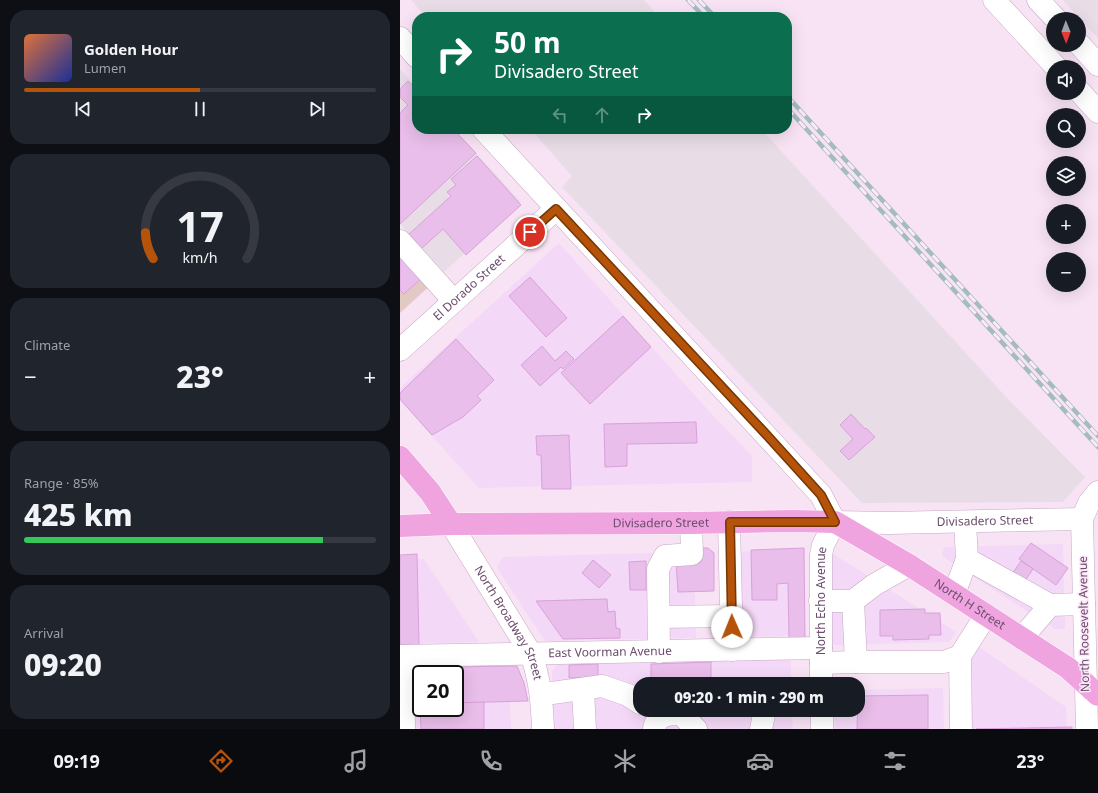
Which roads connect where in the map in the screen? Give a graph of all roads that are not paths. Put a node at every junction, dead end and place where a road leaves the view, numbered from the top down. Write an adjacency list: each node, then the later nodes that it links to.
1 (994, 0): 7 (street)
2 (1038, 0): 3 (street)
3 (1049, 12)
4 (400, 38): 5 (street)
5 (412, 51)
6 (1086, 51): 8 (street)
7 (1050, 60)
8 (1098, 64)
9 (1086, 99): 10 (street)
10 (1098, 112)
11 (487, 134): 12 (street)
12 (556, 209): 14 (street, El Dorado Street); 20 (street)
13 (400, 241): 14 (street)
14 (454, 301): 15 (street, El Dorado Street)
15 (400, 350)
16 (400, 457): 23 (main road)
17 (1098, 492): 18 (street)
18 (1082, 519): 21 (street, Divisadero Street); 30 (street, North Roosevelt Avenue)
19 (730, 522): 20 (main road, Divisadero Street); 22 (main road, Divisadero Street); 33 (street)
20 (835, 522): 21 (street, Divisadero Street); 26 (main road, North H Street); 28 (street, North Echo Avenue)
21 (966, 522): 25 (street)
22 (691, 523): 23 (main road, Divisadero Street); 34 (street)
23 (451, 524): 24 (main road, Divisadero Street); 38 (street, North Broadway Street)
24 (400, 526)
25 (966, 558): 27 (street); 31 (street)
26 (909, 565): 27 (main road, North H Street); 29 (street)
27 (954, 594): 32 (main road, North H Street)
28 (820, 601): 29 (street); 42 (street, North Echo Avenue)
29 (853, 601): 41 (street)
30 (1084, 604): 31 (street); 43 (street, North Roosevelt Avenue)
31 (1050, 605): 35 (street)
32 (986, 615): 35 (main road, North H Street); 40 (street)
33 (731, 616): 34 (street); 36 (street)
34 (659, 617): 37 (street)
35 (1022, 638): 43 (main road, North H Street)
36 (732, 650): 37 (street, East Voorman Avenue); 42 (street, East Voorman Avenue)
37 (659, 652): 38 (street, East Voorman Avenue)
38 (531, 654): 39 (street, East Voorman Avenue); 45 (street, North Broadway Street)
39 (401, 656): 50 (street)
40 (960, 656): 41 (street, East Voorman Avenue); 56 (street)
41 (856, 662): 42 (street, East Voorman Avenue)
42 (821, 665)
43 (1092, 689): 57 (street, North Roosevelt Avenue)
44 (583, 690): 45 (street); 46 (street); 52 (street)
45 (541, 692): 51 (street, North Broadway Street)
46 (633, 698)
47 (686, 717): 53 (street)
48 (763, 717): 54 (street)
49 (822, 717): 55 (street)
50 (404, 729)
51 (543, 729)
52 (585, 729)
53 (696, 729)
54 (760, 729)
55 (822, 729)
56 (961, 729)
57 (1087, 729)

